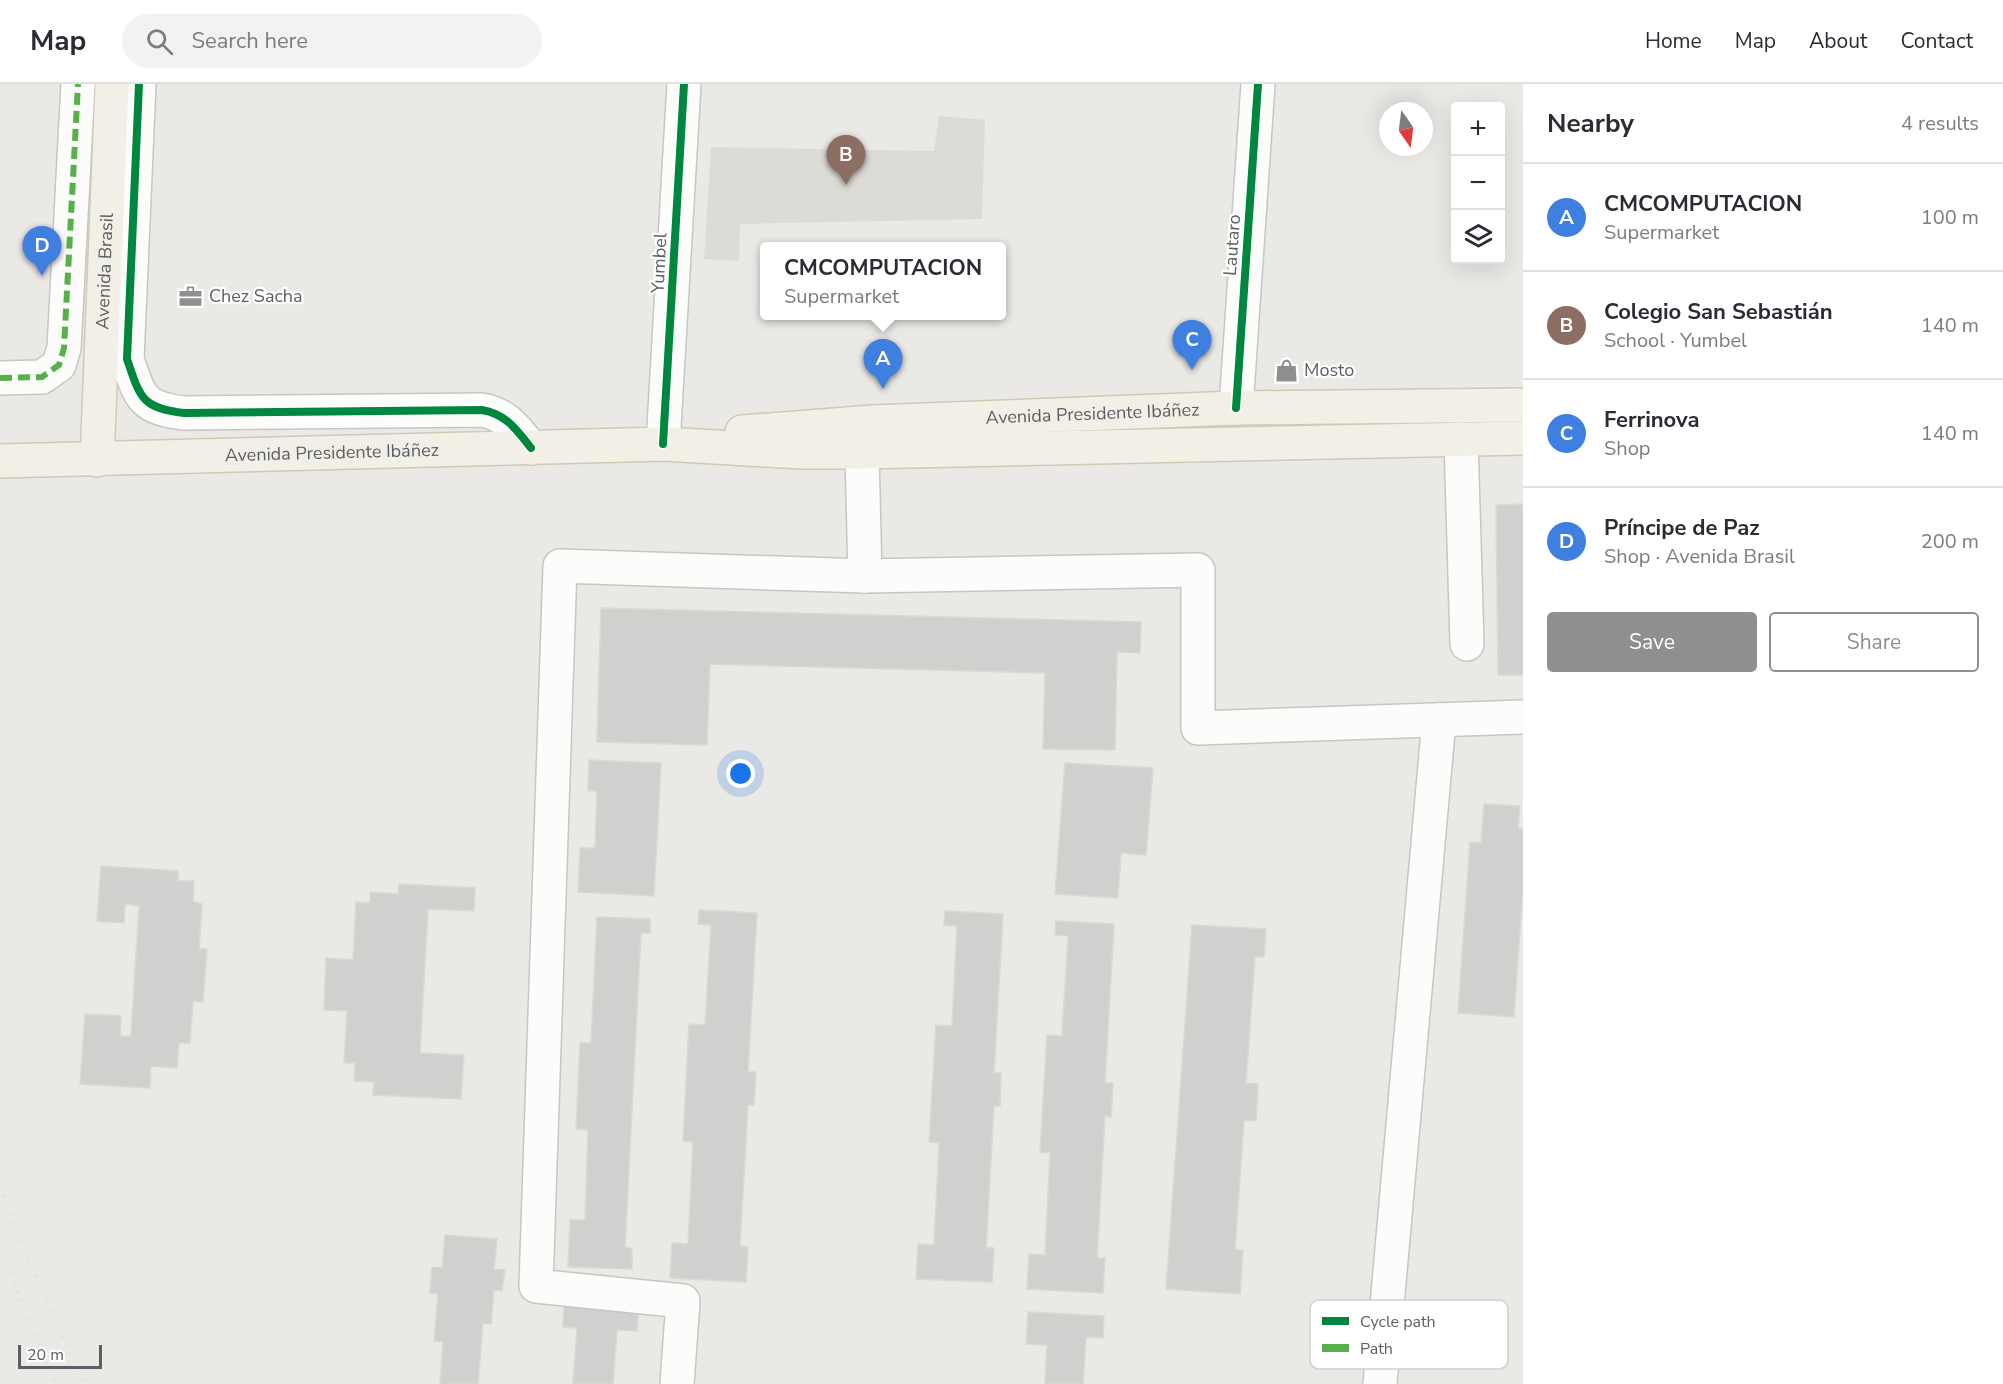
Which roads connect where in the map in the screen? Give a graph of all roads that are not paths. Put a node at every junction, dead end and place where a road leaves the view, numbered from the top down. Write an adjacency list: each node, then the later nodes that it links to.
1 (78, 84): 6 (street)
2 (112, 84): 15 (main road, Avenida Brasil)
3 (139, 84): 13 (street)
4 (684, 84): 11 (street, Yumbel)
5 (1258, 84): 8 (street, Lautaro)
6 (0, 378)
7 (1523, 405): 8 (main road, Avenida Presidente Ibáñez)
8 (1236, 408): 11 (main road, Avenida Presidente Ibáñez); 12 (main road)
9 (1523, 438): 10 (main road, Avenida Presidente Ibáñez)
10 (1461, 439): 12 (main road, Avenida Presidente Ibáñez); 18 (street)
11 (663, 444): 13 (main road, Avenida Presidente Ibáñez); 14 (main road, Avenida Presidente Ibáñez)
12 (1247, 444): 14 (main road, Avenida Presidente Ibáñez)
13 (531, 448): 15 (main road, Avenida Presidente Ibáñez)
14 (862, 452): 17 (street)
15 (97, 459): 16 (main road, Avenida Presidente Ibáñez)
16 (0, 461)
17 (865, 576): 20 (street); 23 (street)
18 (1467, 644)
19 (1523, 717): 20 (street)
20 (1439, 720): 21 (street)
21 (1387, 1300)
22 (1381, 1369): 24 (street)
23 (677, 1384)
24 (1380, 1384)

